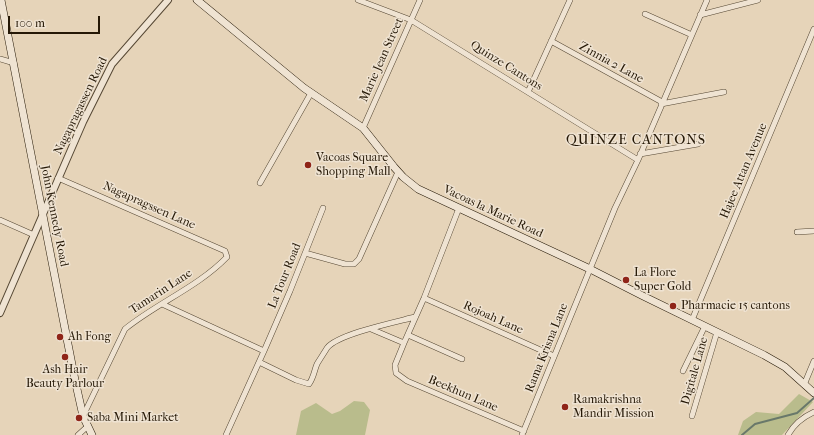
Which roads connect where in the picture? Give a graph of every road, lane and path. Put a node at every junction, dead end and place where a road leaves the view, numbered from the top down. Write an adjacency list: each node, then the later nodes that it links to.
1 (1, 0): 16 (main road, John Kennedy Road)
2 (168, 0): 26 (street, Nagapragassen Road)
3 (197, 0): 19 (main road, Vacoas la Marie Road)
4 (358, 0): 11 (street, Quinze Cantons)
5 (420, 0): 11 (street, Marie Jean Street)
6 (570, 0): 14 (street)
7 (707, 0): 10 (street, Rama Krisna Lane)
8 (758, 0): 10 (street)
9 (645, 14): 13 (street)
10 (700, 15): 13 (street, Rama Krisna Lane)
11 (411, 20): 17 (street, Quinze Cantons); 21 (street, Marie Jean Street)
12 (814, 30): 42 (street, Hajee Attan Avenue)
13 (692, 35): 20 (street, Rama Krisna Lane)
14 (551, 41): 17 (street); 20 (street, Zinnia 2 Lane)
15 (0, 59): 16 (street)
16 (14, 63): 30 (main road, John Kennedy Road)
17 (528, 92): 24 (street, Quinze Cantons)
18 (724, 92): 20 (street)
19 (311, 93): 21 (main road, Vacoas la Marie Road); 27 (street)
20 (662, 103): 23 (street, Rama Krisna Lane)
21 (363, 128): 25 (main road, Vacoas la Marie Road)
22 (698, 144): 23 (street)
23 (640, 154): 24 (street, Rama Krisna Lane)
24 (638, 160): 37 (street, Rama Krisna Lane)
25 (398, 172): 29 (main road, Vacoas la Marie Road); 35 (street)
26 (58, 178): 30 (street, Nagapragassen Road); 36 (street, Nagapragssen Lane)
27 (260, 184)
28 (322, 208): 35 (street, La Tour Road)
29 (459, 208): 37 (main road, Vacoas la Marie Road); 38 (street)
30 (43, 213): 34 (street, Nagapragassen Road); 57 (main road, John Kennedy Road)
31 (0, 220): 34 (street)
32 (814, 231): 33 (street)
33 (797, 232)
34 (34, 235): 40 (street, Nagapragassen Road)
35 (305, 253): 48 (street, La Tour Road)
36 (227, 257): 39 (street, Tamarin Lane)
37 (590, 269): 42 (main road, Vacoas la Marie Road); 49 (street, Rama Krisna Lane)
38 (424, 298): 41 (street); 49 (street, Rojoah Lane)
39 (162, 304): 48 (street); 57 (street, Tamarin Lane)
40 (0, 313)
41 (415, 318): 44 (street); 46 (street)
42 (692, 320): 43 (main road, Vacoas la Marie Road)
43 (705, 326): 45 (main road, Vacoas la Marie Road); 53 (street)
44 (371, 329): 47 (street); 52 (street)
45 (717, 332): 54 (main road, Vacoas la Marie Road); 58 (street, Digitale Lane)
46 (408, 335): 47 (street); 50 (street)
47 (404, 343): 60 (street, Beekhun Lane)
48 (264, 351): 52 (street, La Tour Road)
49 (554, 356): 60 (street, Rama Krisna Lane)
50 (462, 360)
51 (814, 361): 54 (street)
52 (259, 362): 63 (street, La Tour Road)
53 (683, 370)
54 (804, 385): 55 (main road, Vacoas la Marie Road)
55 (813, 392)
56 (814, 412): 64 (street)
57 (83, 416): 59 (main road, John Kennedy Road)
58 (692, 416)
59 (88, 426): 61 (street); 62 (main road, John Kennedy Road)
60 (523, 433)
61 (78, 435)
62 (92, 435)
63 (226, 435)
64 (788, 435)

